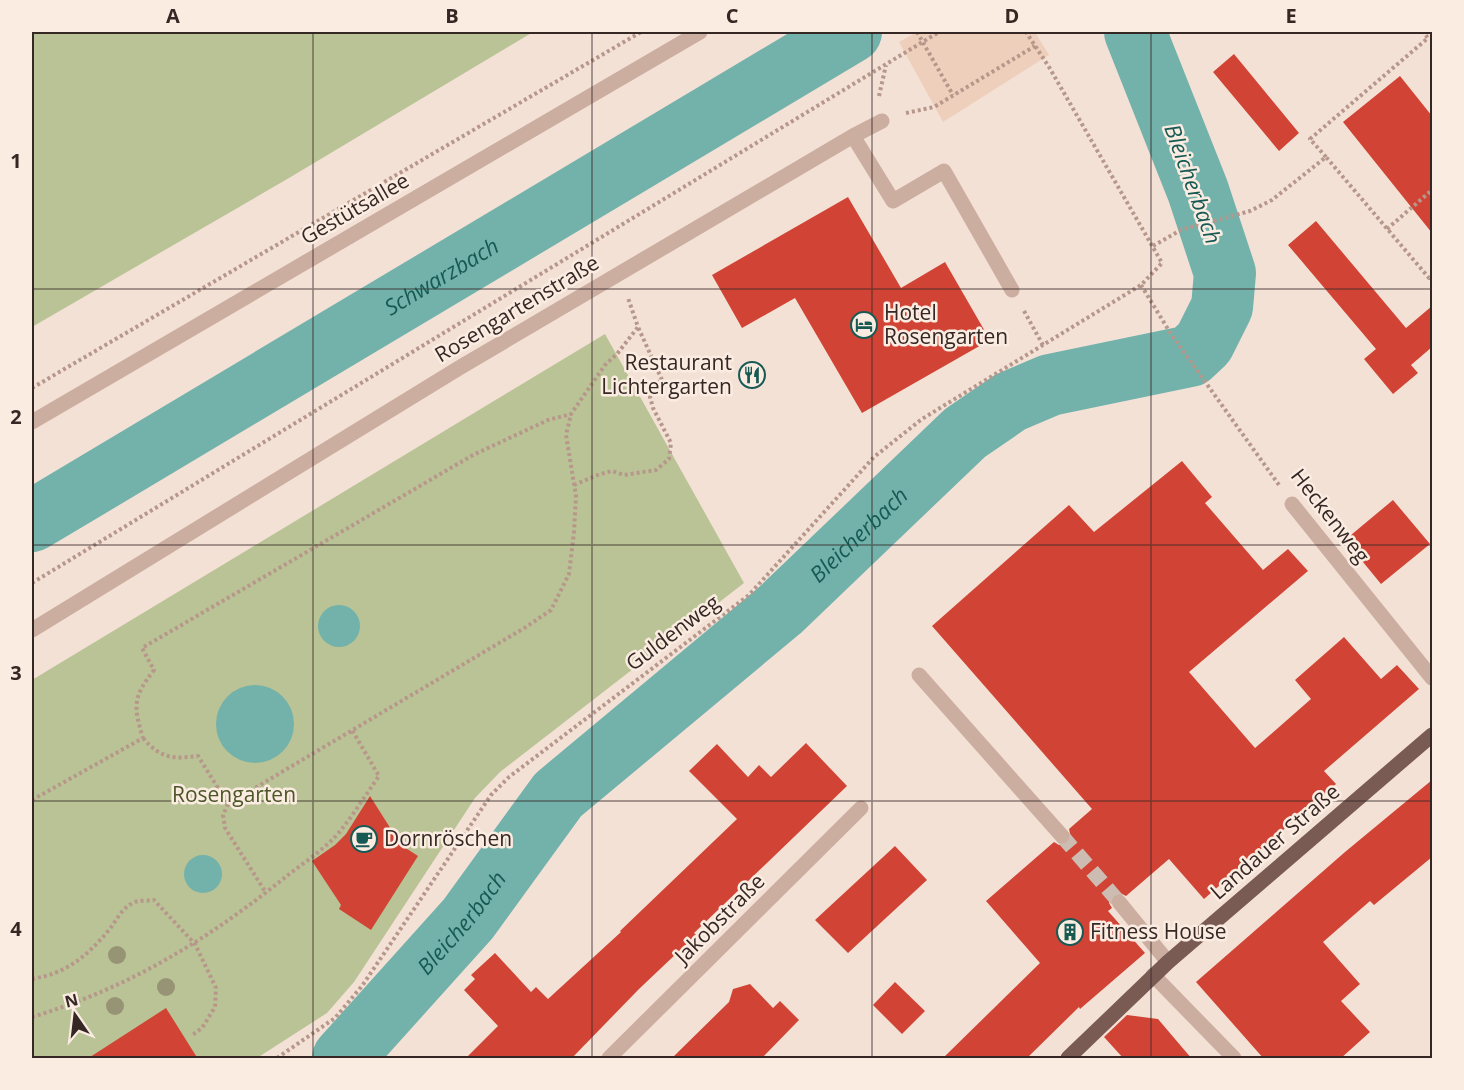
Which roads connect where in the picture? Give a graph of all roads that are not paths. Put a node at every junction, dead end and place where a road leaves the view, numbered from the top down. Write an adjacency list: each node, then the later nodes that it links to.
1 (700, 32): 5 (street, Gestütsallee)
2 (882, 121): 3 (street, Rosengartenstraße)
3 (853, 136): 4 (street); 7 (street, Rosengartenstraße)
4 (1011, 290)
5 (32, 422)
6 (1292, 504): 9 (street, Heckenweg)
7 (32, 630)
8 (919, 675): 12 (street)
9 (1432, 678)
10 (1432, 735): 14 (main road, Landauer Straße)
11 (861, 808): 16 (street, Jakobstraße)
12 (1062, 836)
13 (1119, 902): 14 (street)
14 (1168, 962): 15 (main road, Landauer Straße)
15 (1153, 975): 17 (main road, Landauer Straße); 18 (street)
16 (609, 1059)
17 (1068, 1059)
18 (1234, 1059)

